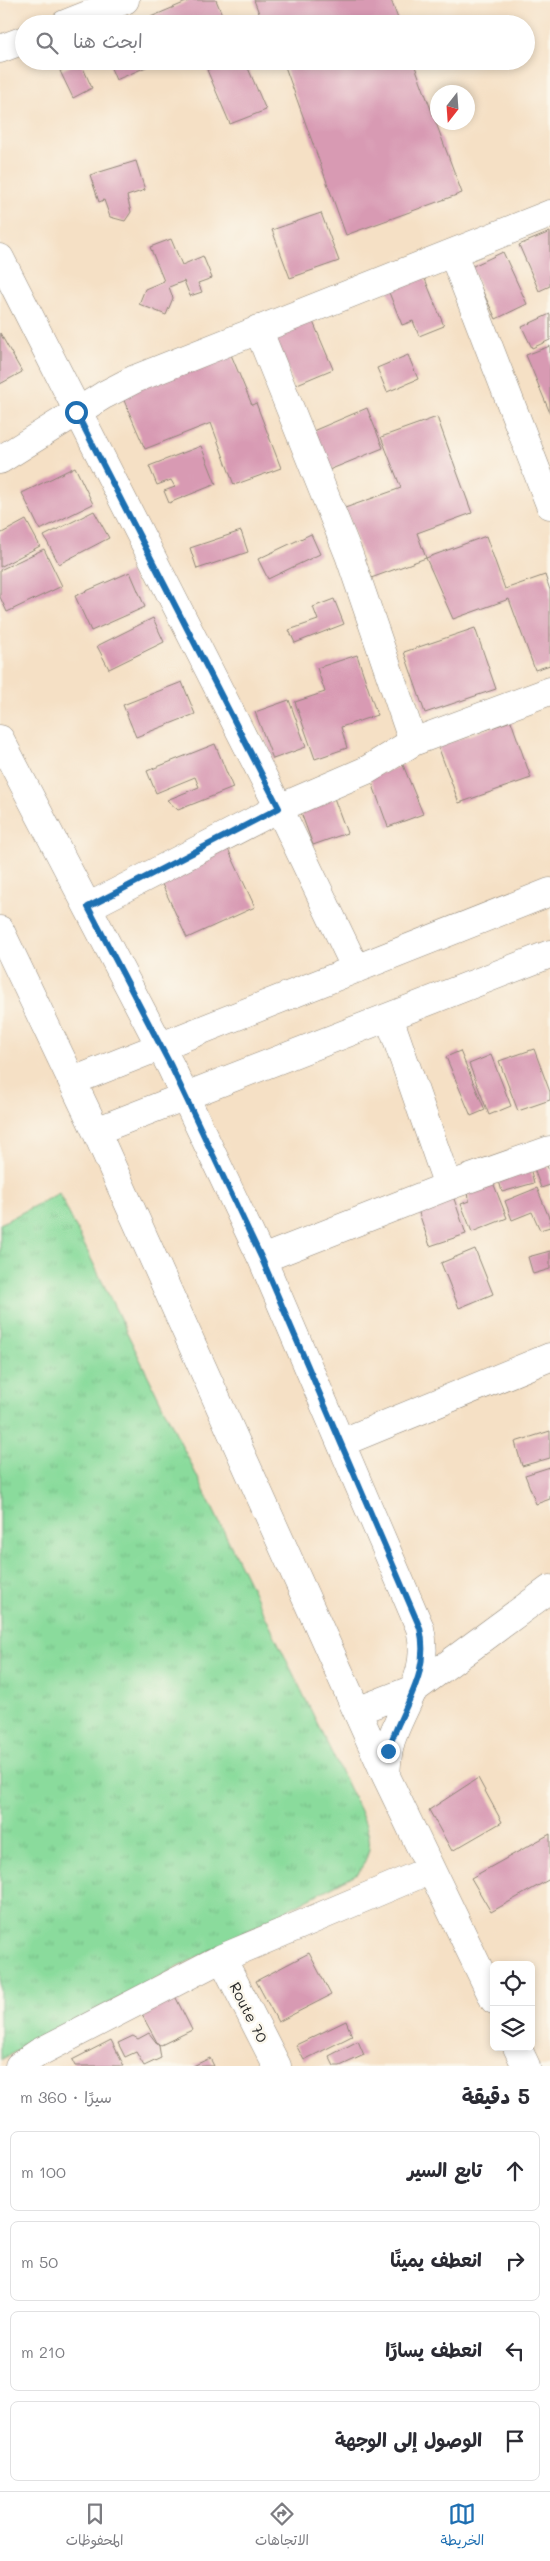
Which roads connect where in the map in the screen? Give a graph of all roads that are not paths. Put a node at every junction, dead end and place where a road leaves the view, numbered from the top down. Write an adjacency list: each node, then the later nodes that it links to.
1 (125, 0): 2 (street)
2 (87, 15)
3 (15, 43): 4 (street)
4 (0, 49)
5 (550, 214): 6 (street)
6 (453, 254): 8 (street); 11 (street)
7 (0, 258): 9 (street)
8 (258, 329): 9 (street); 14 (street)
9 (76, 412): 10 (street); 15 (street)
10 (0, 460)
11 (550, 505)
12 (550, 691): 14 (street)
13 (0, 739): 17 (street)
14 (412, 742): 15 (street)
15 (279, 808): 17 (street); 20 (street)
16 (550, 892): 20 (street)
17 (88, 907): 22 (street)
18 (0, 930): 23 (street)
19 (550, 954): 21 (street)
20 (356, 969): 22 (street)
21 (389, 1017): 24 (street); 27 (street)
22 (160, 1046): 23 (street); 24 (street)
23 (73, 1080): 25 (street)
24 (184, 1097): 25 (street); 28 (street)
25 (96, 1131): 33 (street)
26 (550, 1150): 27 (street)
27 (448, 1186): 28 (street)
28 (262, 1259): 30 (street)
29 (550, 1358): 30 (street)
30 (342, 1442): 32 (street)
31 (550, 1589): 32 (street)
32 (416, 1688): 33 (street); 34 (street)
33 (357, 1711): 34 (street)
34 (386, 1776): 35 (street)
35 (430, 1870): 36 (street); 37 (street)
36 (222, 1958): 39 (street); 40 (street, Route 70)
37 (490, 1992)
38 (519, 2051): 41 (street)
39 (34, 2062)
40 (277, 2066)
41 (526, 2066)

